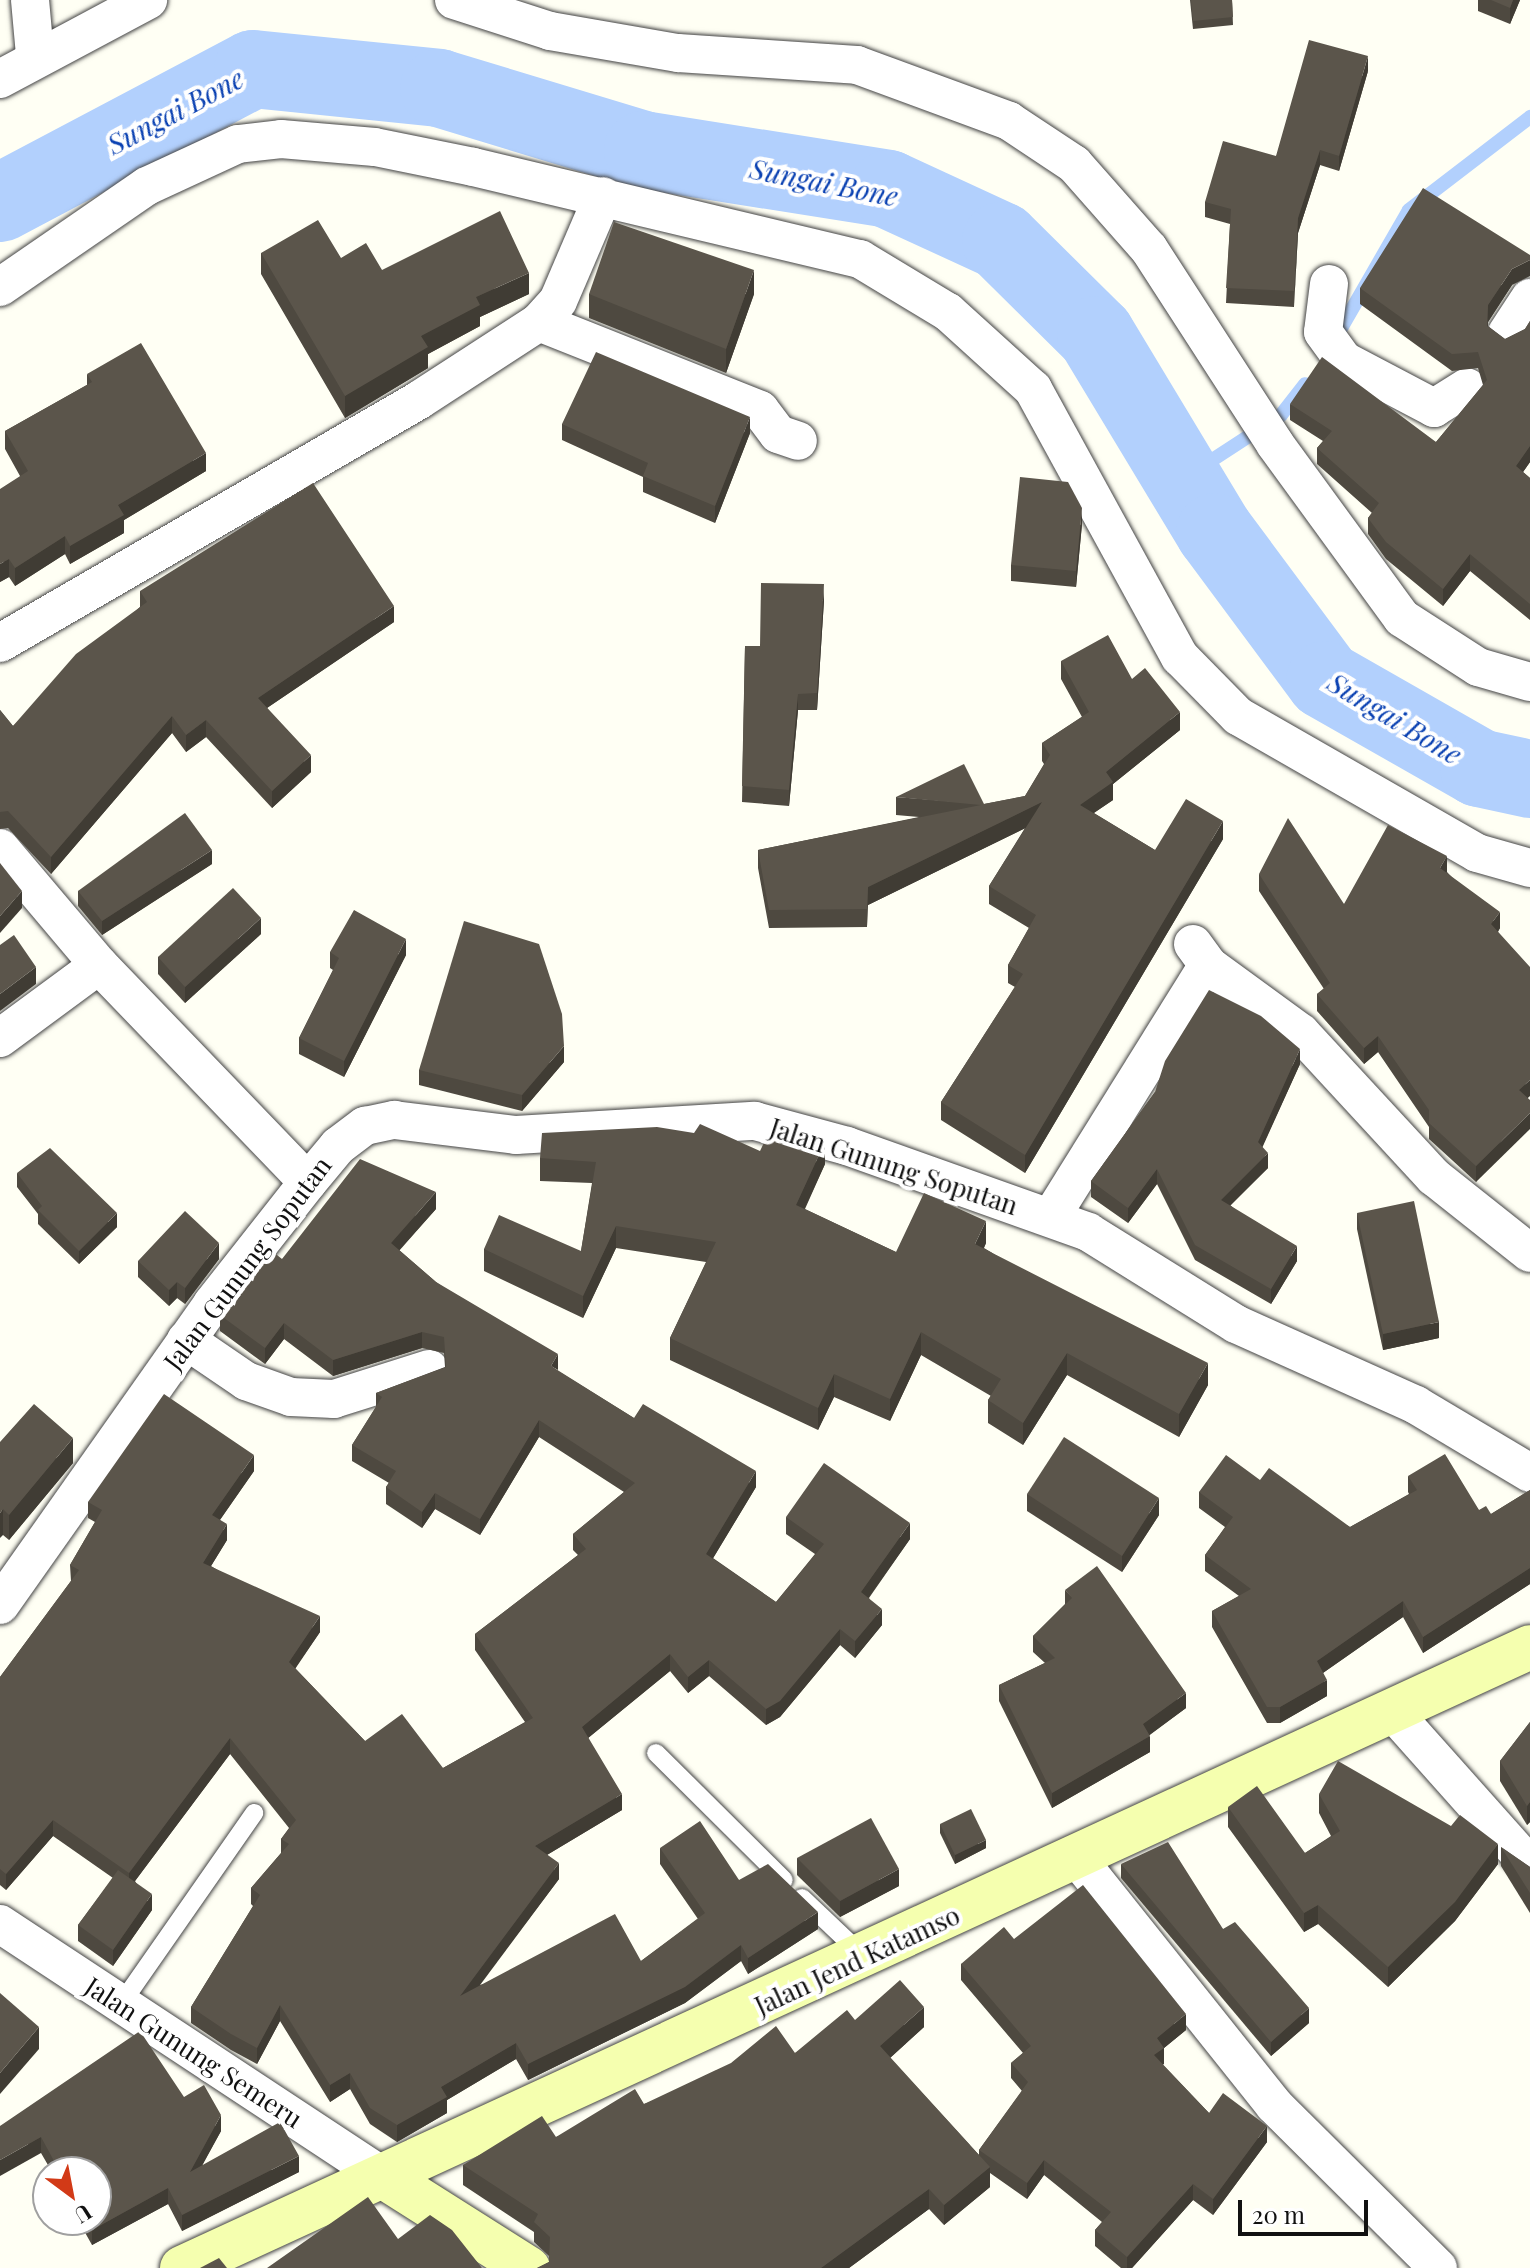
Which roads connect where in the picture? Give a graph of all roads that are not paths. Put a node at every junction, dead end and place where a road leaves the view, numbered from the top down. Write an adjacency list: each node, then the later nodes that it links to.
1 (30, 0): 4 (street)
2 (148, 0): 4 (street)
3 (454, 0): 15 (street)
4 (35, 55): 5 (street)
5 (0, 79)
6 (603, 196): 8 (street); 10 (street); 17 (street)
7 (1329, 284): 12 (street)
8 (0, 287)
9 (1530, 298): 11 (street)
10 (539, 322): 13 (street); 14 (street)
11 (1507, 333)
12 (1467, 387)
13 (798, 441)
14 (0, 643)
15 (1530, 682)
16 (0, 848): 18 (street)
17 (1530, 868)
18 (99, 965): 19 (street); 20 (street)
19 (0, 1038)
20 (308, 1182): 21 (street, Jalan Gunung Soputan); 23 (street, Jalan Gunung Soputan)
21 (1051, 1217): 22 (street); 25 (street, Jalan Gunung Soputan)
22 (1530, 1253)
23 (186, 1340): 24 (street); 26 (street, Jalan Gunung Soputan)
24 (429, 1369)
25 (1524, 1458)
26 (0, 1605)
27 (1530, 1647): 28 (street, Jalan Jend Katamso)
28 (1392, 1711): 31 (street); 32 (street, Jalan Jend Katamso)
29 (656, 1753): 34 (lane)
30 (254, 1813): 35 (lane)
31 (1521, 1856)
32 (1077, 1858): 34 (street, Jalan Jend Katamso); 39 (street)
33 (0, 1924): 35 (street, Jalan Gunung Semeru)
34 (864, 1957): 36 (street, Jalan Jend Katamso)
35 (121, 2004): 36 (street, Jalan Gunung Semeru)
36 (387, 2179): 37 (street, Jalan Jend Katamso); 38 (street)
37 (182, 2268)
38 (528, 2268)
39 (1438, 2268)

